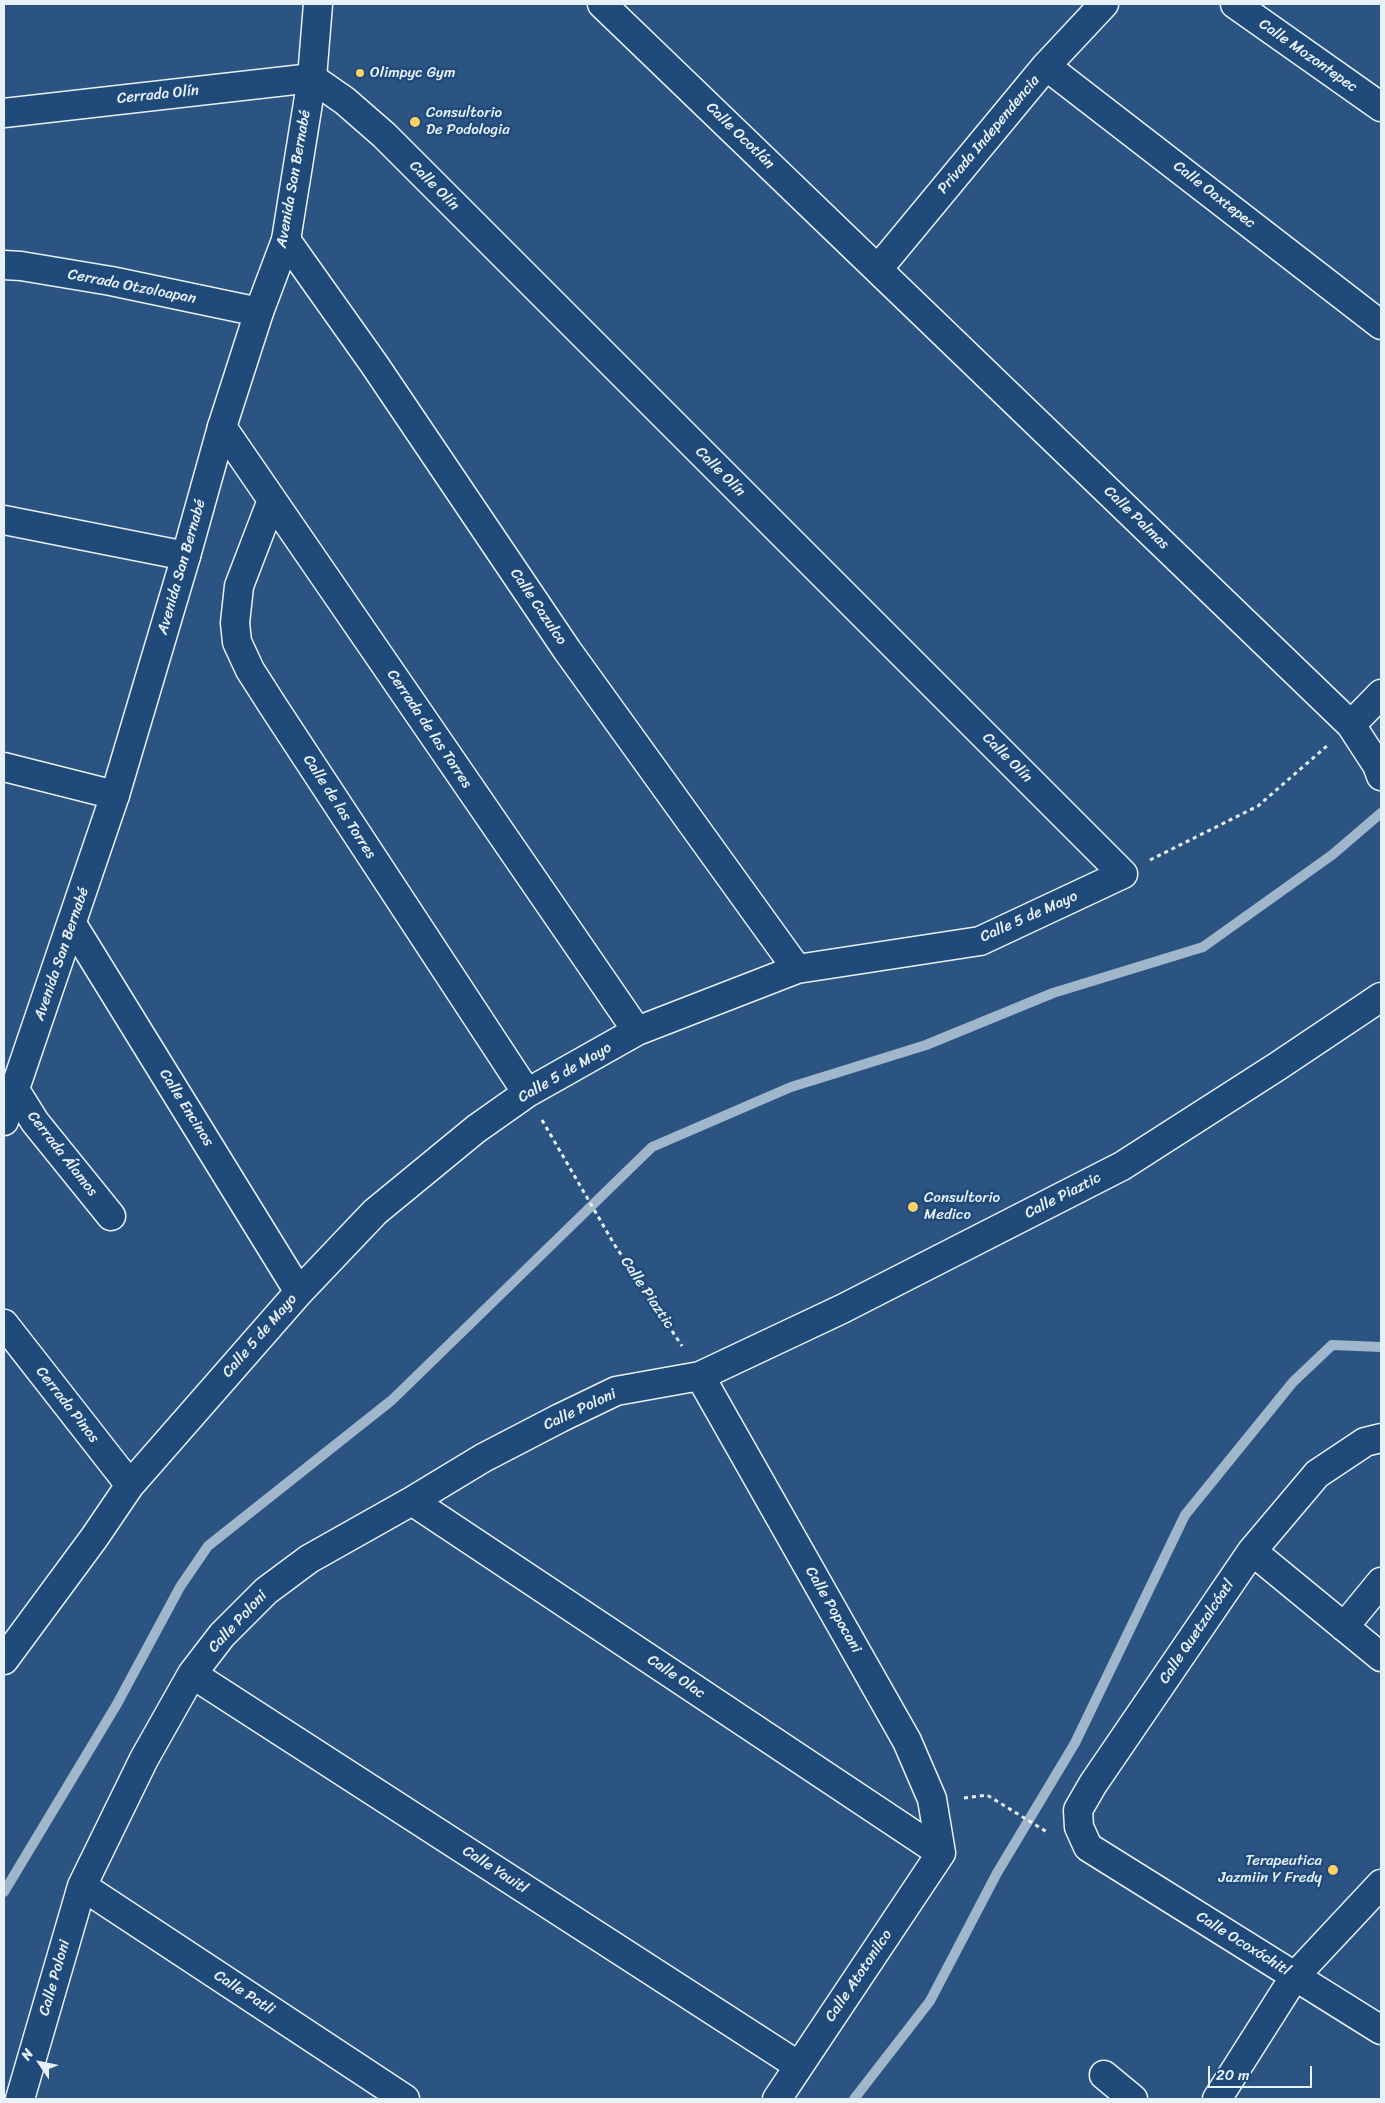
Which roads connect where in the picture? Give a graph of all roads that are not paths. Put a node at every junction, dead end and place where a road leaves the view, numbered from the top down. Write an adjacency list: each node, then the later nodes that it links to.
1 (318, 4): 6 (street, Avenida San Bernabé)
2 (602, 4): 11 (street, Calle Ocotlán)
3 (1104, 4): 5 (street, Privada Independencia)
4 (1236, 4): 7 (street, Calle Mozontepec)
5 (1046, 66): 11 (street, Privada Independencia); 13 (street, Calle Oaxtepec)
6 (312, 78): 8 (street, Cerrada Olín); 9 (street, Avenida San Bernabé); 23 (street, Calle Olín)
7 (1381, 107)
8 (4, 113)
9 (286, 240): 12 (street, Avenida San Bernabé); 25 (street, Calle Cazulco)
10 (4, 265): 12 (street, Cerrada Otzoloapan)
11 (878, 269): 19 (street, Calle Palmas)
12 (259, 312): 14 (street, Avenida San Bernabé)
13 (1381, 325)
14 (222, 427): 15 (street, Cerrada de las Torres); 17 (street, Avenida San Bernabé)
15 (272, 500): 27 (street, Cerrada de las Torres); 29 (street, Calle de las Torres)
16 (4, 520): 17 (street)
17 (186, 556): 22 (street, Avenida San Bernabé)
18 (1381, 694): 19 (street)
19 (1352, 726): 21 (street, Calle Palmas)
20 (4, 767): 22 (street)
21 (1379, 770)
22 (115, 795): 24 (street, Avenida San Bernabé)
23 (1122, 874): 25 (street, Calle 5 de Mayo)
24 (72, 924): 28 (street, Avenida San Bernabé); 32 (street, Calle Encinos)
25 (797, 969): 27 (street, Calle 5 de Mayo)
26 (1381, 997): 34 (street, Calle Piaztic)
27 (637, 1031): 29 (street, Calle 5 de Mayo)
28 (15, 1090): 30 (street, Avenida San Bernabé); 31 (street, Cerrada Álamos)
29 (527, 1093): 32 (street, Calle 5 de Mayo)
30 (4, 1121)
31 (111, 1216)
32 (299, 1292): 36 (street, Calle 5 de Mayo)
33 (4, 1324): 36 (street, Cerrada Pinos)
34 (700, 1376): 37 (street, Calle Poloni); 44 (street, Calle Popocani)
35 (1381, 1438): 38 (street, Calle Quetzalcóatl)
36 (130, 1485): 42 (street, Calle 5 de Mayo)
37 (412, 1501): 43 (street, Calle Poloni); 44 (street, Calle Olac)
38 (1252, 1551): 40 (street); 45 (street, Calle Quetzalcóatl)
39 (1381, 1582): 40 (street)
40 (1344, 1627): 41 (street)
41 (1381, 1657)
42 (4, 1660)
43 (192, 1674): 47 (street, Calle Poloni); 50 (street, Calle Yauitl)
44 (941, 1853): 50 (street, Calle Atotonilco)
45 (1105, 1858): 48 (street, Calle Ocoxóchitl)
46 (1381, 1884): 48 (street)
47 (82, 1886): 52 (street, Calle Poloni); 53 (street, Calle Patli)
48 (1295, 1976): 49 (street, Calle Ocoxóchitl); 56 (street)
49 (1381, 2030)
50 (798, 2066): 54 (street, Calle Atotonilco)
51 (1104, 2075): 55 (street)
52 (20, 2099)
53 (405, 2099)
54 (777, 2099)
55 (1133, 2099)
56 (1217, 2099)

